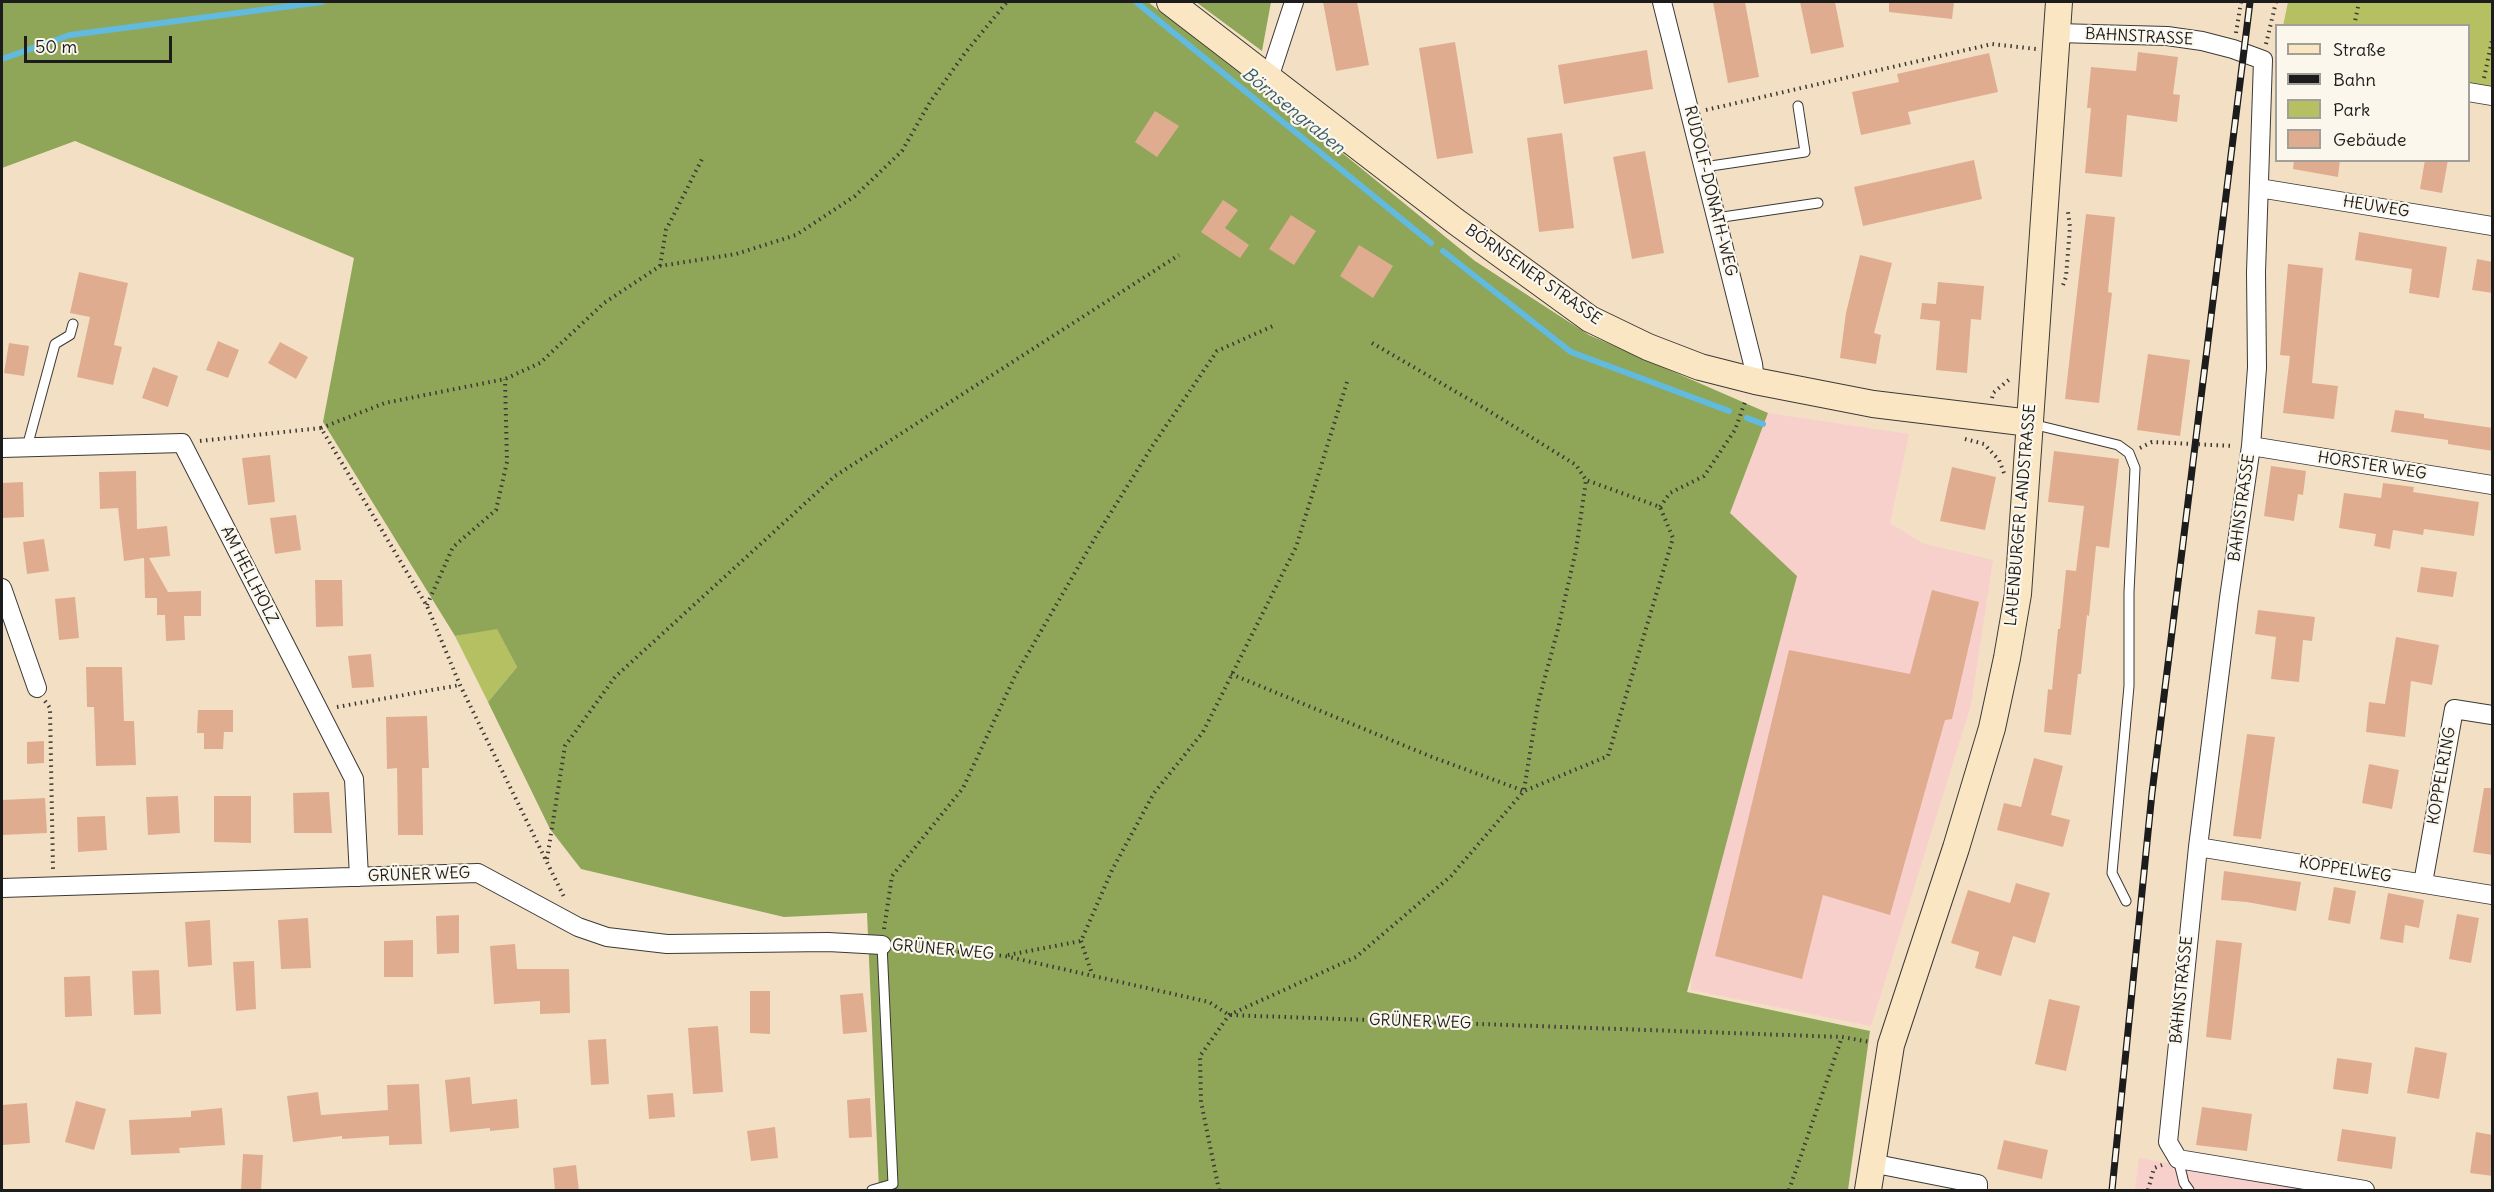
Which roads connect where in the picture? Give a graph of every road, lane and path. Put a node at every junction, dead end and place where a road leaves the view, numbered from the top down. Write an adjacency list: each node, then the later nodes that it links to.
1 (1006, 2): 25 (path)
2 (1170, 2): 14 (main road, BÖRNSENER STRASSE)
3 (1294, 2): 14 (street)
4 (1662, 2): 17 (street, RUDOLF-DONATH-WEG)
5 (2059, 2): 11 (main road, LAUENBURGER LANDSTRASSE)
6 (2241, 2): 12 (path)
7 (2276, 2): 13 (path)
8 (2359, 2): 9 (path)
9 (2354, 24)
10 (2493, 40): 15 (path)
11 (2056, 42): 12 (street, BAHNSTRASSE); 17 (path); 29 (main road, LAUENBURGER LANDSTRASSE)
12 (2233, 49): 13 (street, BAHNSTRASSE)
13 (2270, 61): 20 (street, BAHNSTRASSE)
14 (1269, 78): 32 (main road, BÖRNSENER STRASSE)
15 (2480, 94)
16 (1798, 106): 19 (lane)
17 (1691, 113): 19 (street, RUDOLF-DONATH-WEG)
18 (702, 159): 25 (path)
19 (1704, 167): 22 (street, RUDOLF-DONATH-WEG)
20 (2259, 188): 23 (street, HEUWEG); 40 (street, BAHNSTRASSE)
21 (1818, 203): 22 (lane)
22 (1716, 218): 32 (street, RUDOLF-DONATH-WEG)
23 (2493, 226)
24 (1179, 255): 57 (path)
25 (660, 266): 30 (path)
26 (73, 324): 41 (lane)
27 (1273, 326): 66 (path)
28 (1372, 343): 45 (path)
29 (2034, 356): 33 (path); 35 (main road, LAUENBURGER LANDSTRASSE)
30 (505, 379): 36 (path); 49 (path)
31 (1347, 382): 50 (path)
32 (1749, 392): 34 (main road, BÖRNSENER STRASSE); 47 (path)
33 (1993, 393): 34 (path); 34 (path)
34 (1985, 406): 35 (main road, BÖRNSENER STRASSE); 39 (path)
35 (2030, 423): 43 (lane); 71 (main road, LAUENBURGER LANDSTRASSE)
36 (321, 428): 38 (path); 49 (path)
37 (1954, 437): 39 (path)
38 (182, 443): 41 (street); 53 (street, AM HELLHOLZ)
39 (1984, 444): 44 (path)
40 (2251, 446): 43 (path); 46 (street, HORSTER WEG); 56 (street, BAHNSTRASSE)
41 (27, 447): 42 (street)
42 (2, 448)
43 (2129, 453): 63 (lane)
44 (2005, 477)
45 (1586, 480): 47 (path); 55 (path)
46 (2493, 485)
47 (1660, 507): 55 (path)
48 (2, 588): 52 (street)
49 (427, 606): 51 (path)
50 (1231, 674): 55 (path); 65 (path)
51 (460, 685): 53 (path); 57 (path)
52 (37, 688): 60 (path)
53 (318, 711): 58 (street, AM HELLHOLZ)
54 (2493, 715): 59 (street, KOPPELRING)
55 (1524, 791): 69 (path)
56 (2198, 847): 59 (street, KOPPELWEG); 72 (street, BAHNSTRASSE)
57 (547, 859): 64 (path)
58 (359, 877): 60 (street, GRÜNER WEG); 64 (street, GRÜNER WEG)
59 (2423, 883): 62 (street, KOPPELWEG)
60 (53, 887): 61 (street, GRÜNER WEG)
61 (2, 888)
62 (2493, 895)
63 (2126, 901)
64 (578, 927): 66 (street, GRÜNER WEG)
65 (1081, 941): 67 (path); 68 (path)
66 (882, 945): 67 (path, GRÜNER WEG); 74 (lane)
67 (1005, 956): 68 (path, GRÜNER WEG)
68 (1092, 975): 69 (path, GRÜNER WEG)
69 (1229, 1015): 70 (path, GRÜNER WEG); 75 (path)
70 (1842, 1037): 71 (path, GRÜNER WEG); 76 (path)
71 (1891, 1045): 73 (main road, LAUENBURGER LANDSTRASSE)
72 (2178, 1159): 79 (path); 80 (lane); 81 (street)
73 (1871, 1163): 77 (main road, LAUENBURGER LANDSTRASSE); 78 (street)
74 (872, 1191)
75 (1219, 1191)
76 (1789, 1191)
77 (1868, 1191)
78 (1978, 1191)
79 (2148, 1191)
80 (2189, 1191)
81 (2365, 1191)

